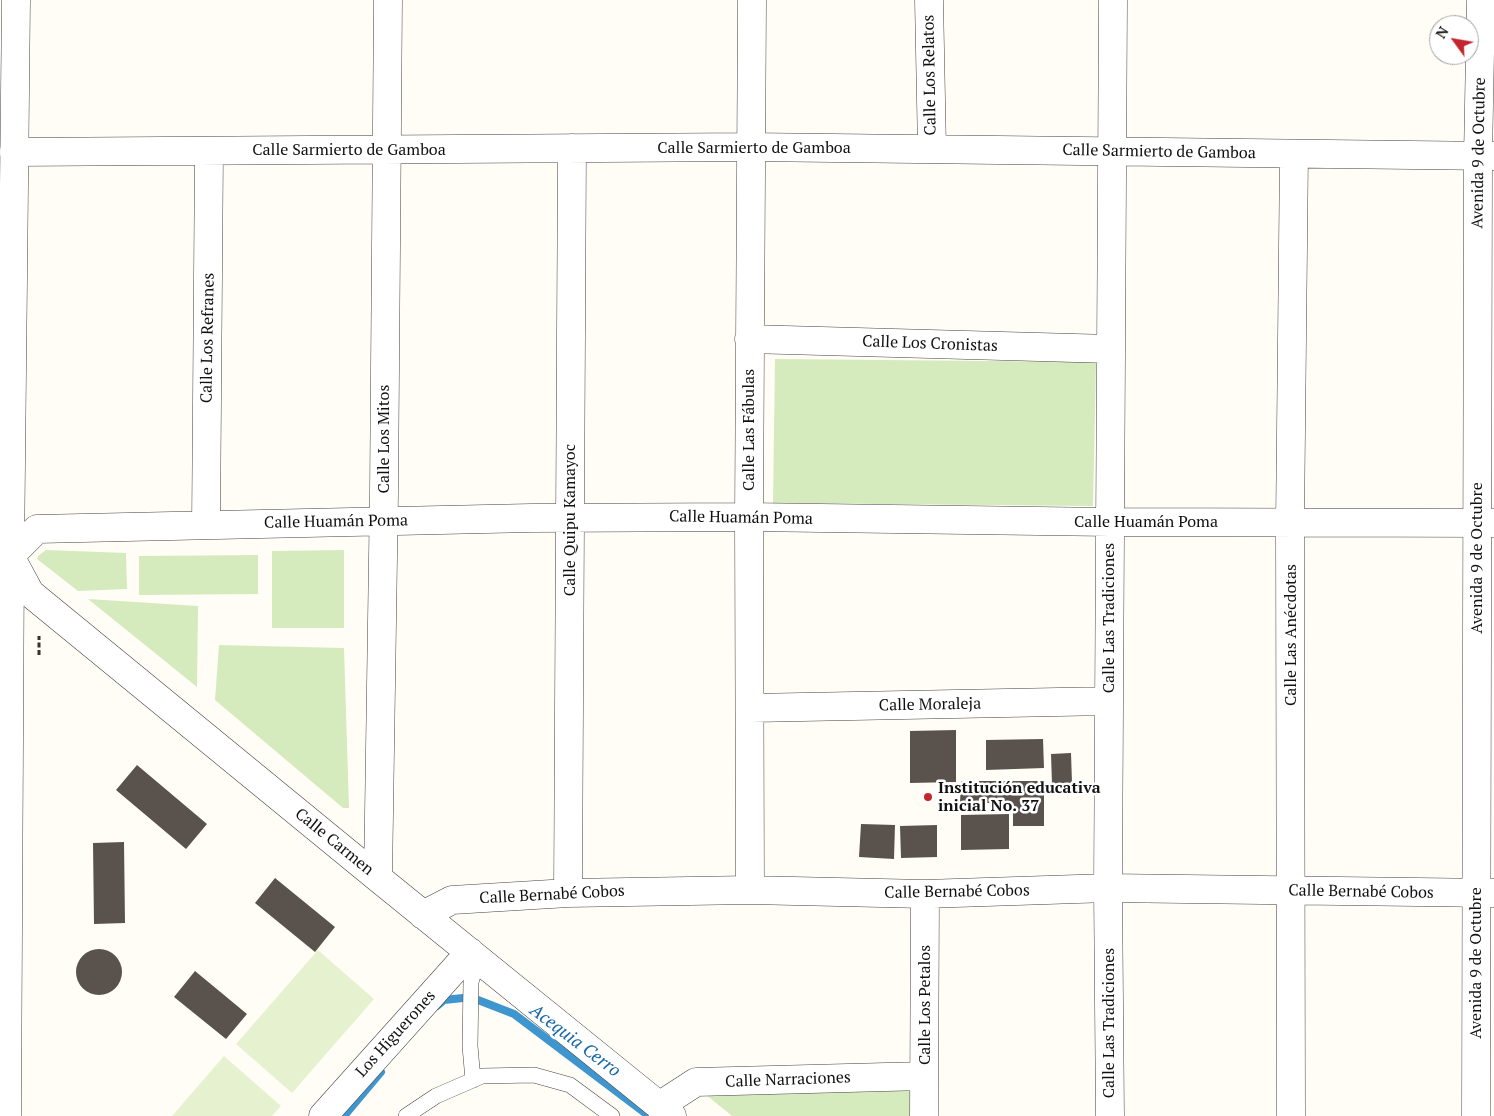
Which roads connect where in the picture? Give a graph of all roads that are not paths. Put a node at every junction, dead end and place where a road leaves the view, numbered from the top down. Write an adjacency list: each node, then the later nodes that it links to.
1 (16, 0): 12 (street)
2 (388, 0): 9 (street, Calle Los Mitos)
3 (752, 0): 7 (street, Calle Las Fábulas)
4 (929, 0): 10 (street, Calle Los Relatos)
5 (1113, 0): 13 (street, Calle Las Tradiciones)
6 (1481, 0): 15 (street, Avenida 9 de Octubre)
7 (750, 146): 8 (street, Calle Sarmierto de Gamboa); 10 (street, Calle Sarmierto de Gamboa); 16 (street, Calle Las Fábulas)
8 (572, 148): 9 (street, Calle Sarmierto de Gamboa); 18 (street, Calle Quipu Kamayoc)
9 (387, 149): 11 (street, Calle Sarmierto de Gamboa); 20 (street, Calle Los Mitos)
10 (932, 149): 13 (street, Calle Sarmierto de Gamboa)
11 (209, 151): 12 (street, Calle Sarmierto de Gamboa); 24 (street, Calle Los Refranes)
12 (14, 152): 25 (street)
13 (1112, 152): 14 (street, Calle Sarmierto de Gamboa); 17 (street, Calle Las Tradiciones)
14 (1294, 154): 15 (street, Calle Sarmierto de Gamboa); 22 (street, Calle Las Anécdotas)
15 (1486, 157): 23 (street, Avenida 9 de Octubre)
16 (749, 339): 17 (street, Calle Los Cronistas); 19 (street, Calle Las Fábulas)
17 (1111, 349): 21 (street, Calle Las Tradiciones)
18 (570, 517): 19 (street, Calle Huamán Poma); 20 (street, Calle Huamán Poma); 32 (street, Calle Quipu Kamayoc)
19 (749, 517): 21 (street, Calle Huamán Poma); 27 (street, Calle Las Fábulas)
20 (384, 522): 24 (street, Calle Huamán Poma); 28 (street, Calle Los Mitos)
21 (1110, 522): 22 (street, Calle Huamán Poma); 26 (street, Calle Las Tradiciones)
22 (1290, 522): 23 (street, Calle Huamán Poma); 31 (street, Calle Las Anécdotas)
23 (1486, 523): 33 (street, Avenida 9 de Octubre)
24 (206, 525): 25 (street, Calle Huamán Poma)
25 (5, 556): 28 (street, Calle Carmen); 40 (street)
26 (1109, 701): 27 (street, Calle Moraleja); 29 (street, Calle Las Tradiciones)
27 (750, 708): 30 (street, Calle Las Fábulas)
28 (378, 878): 35 (street, Calle Carmen)
29 (1108, 888): 31 (street, Calle Bernabé Cobos); 34 (street, Calle Bernabé Cobos); 45 (street, Calle Las Tradiciones)
30 (750, 890): 32 (street, Calle Bernabé Cobos); 34 (street, Calle Bernabé Cobos)
31 (1292, 891): 33 (street, Calle Bernabé Cobos); 46 (street, Calle Las Anécdotas)
32 (568, 893): 35 (street, Calle Bernabé Cobos)
33 (1485, 893): 47 (street, Avenida 9 de Octubre)
34 (925, 894): 37 (street, Calle Los Petalos)
35 (423, 915): 36 (street, Calle Carmen)
36 (474, 956): 38 (lane); 39 (street, Calle Carmen); 41 (street, Los Higuerones)
37 (924, 1076): 39 (street, Calle Narraciones); 44 (street, Calle Los Petalos)
38 (473, 1080): 42 (lane); 43 (lane)
39 (666, 1111)
40 (7, 1116)
41 (323, 1116)
42 (406, 1116)
43 (612, 1116)
44 (924, 1116)
45 (1110, 1116)
46 (1291, 1116)
47 (1476, 1116)

